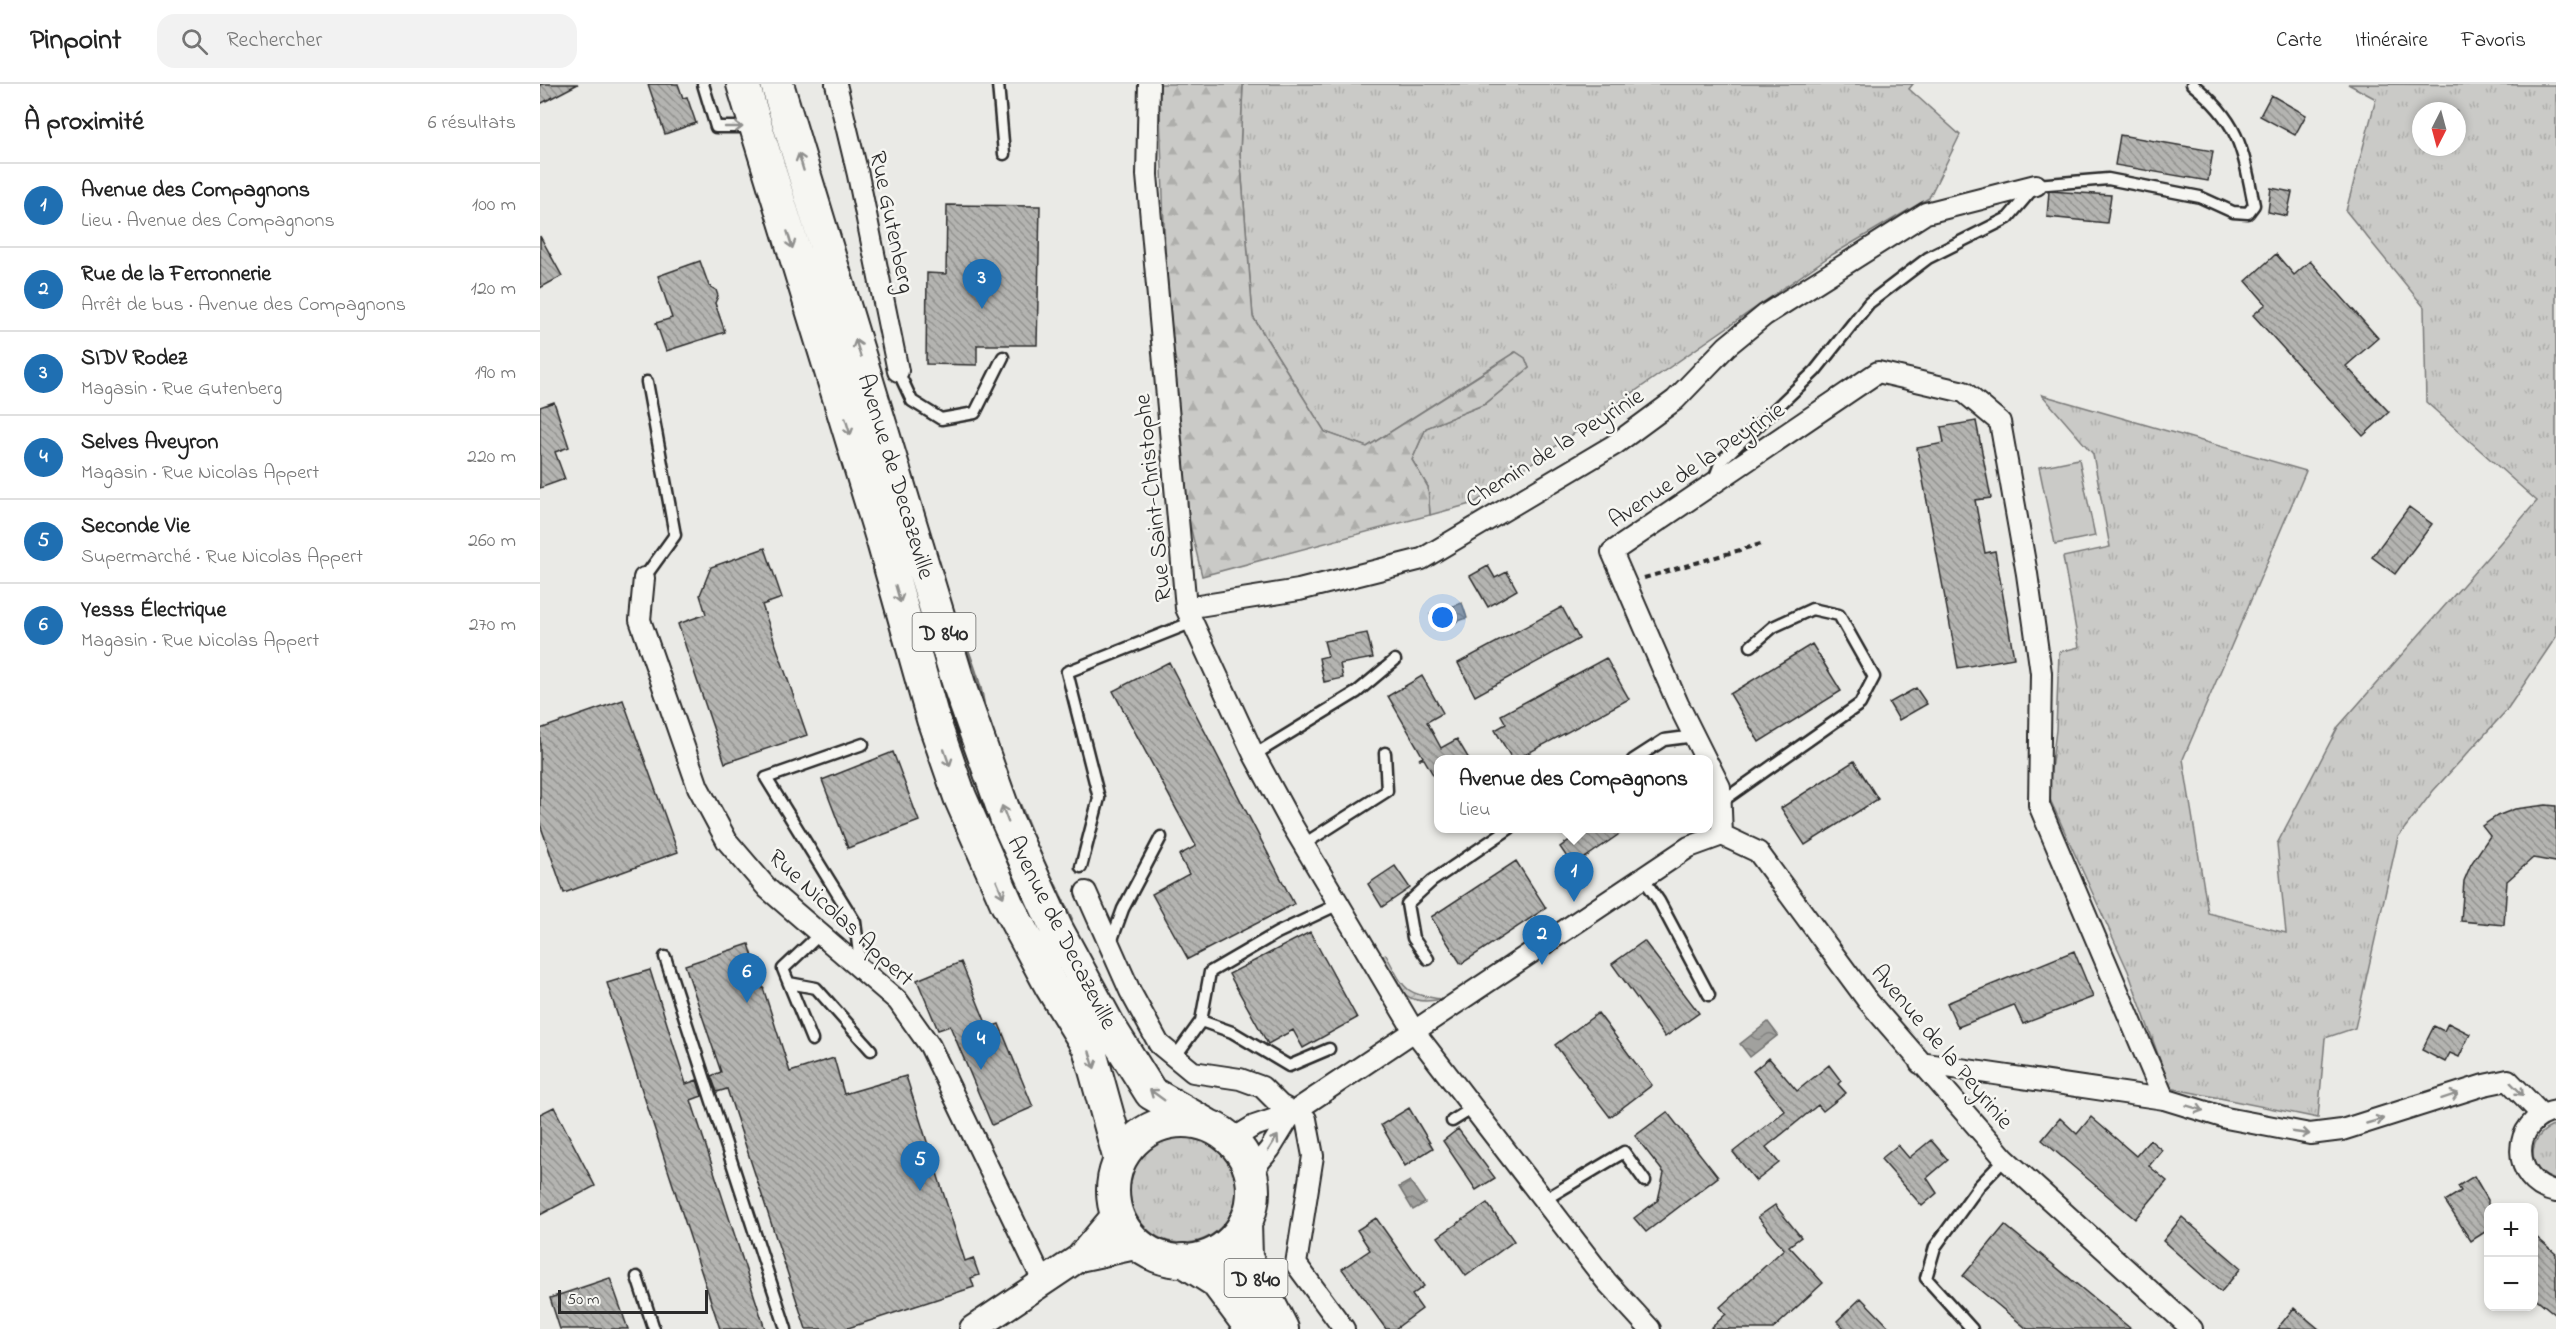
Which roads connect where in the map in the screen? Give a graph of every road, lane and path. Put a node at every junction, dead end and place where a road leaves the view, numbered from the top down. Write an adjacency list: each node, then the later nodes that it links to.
1 (702, 84): 8 (lane, one-way to 8)
2 (743, 84): 8 (main road, Avenue de Decazeville / D 840)
3 (777, 84): 58 (main road, Avenue de Decazeville / D 840, one-way to 3)
4 (998, 84): 9 (lane)
5 (1149, 84): 18 (street, Rue Saint-Christophe)
6 (2192, 84): 10 (lane, Chemin de la Peyrinie)
7 (843, 86): 12 (street, Rue Gutenberg)
8 (756, 127): 60 (main road, Avenue de Decazeville / D 840, one-way to 60)
9 (1004, 154)
10 (2036, 185): 14 (lane); 18 (street, Chemin de la Peyrinie)
11 (1003, 357): 12 (lane)
12 (897, 371)
13 (647, 382): 16 (lane)
14 (1714, 483): 17 (street, Avenue de la Peyrinie); 53 (street, Avenue de la Peyrinie)
15 (1764, 543): 17 (path)
16 (644, 578): 37 (street, Rue Nicolas Appert)
17 (1626, 583): 21 (street, Avenue de la Peyrinie)
18 (1190, 615): 24 (street, Rue Saint-Christophe); 33 (lane)
19 (1751, 646): 28 (lane)
20 (1395, 660): 24 (lane)
21 (1695, 736): 25 (lane); 26 (street, Avenue de la Peyrinie)
22 (863, 744): 42 (lane)
23 (1385, 753): 32 (lane)
24 (1254, 755): 32 (street, Rue Saint-Christophe)
25 (1640, 755)
26 (1704, 755)
27 (1713, 773): 28 (street)
28 (1721, 802): 30 (street)
29 (1503, 833): 40 (lane)
30 (1722, 835): 34 (street); 52 (street, Avenue de la Peyrinie)
31 (1161, 837): 38 (lane)
32 (1304, 844): 36 (street, Rue Saint-Christophe)
33 (1081, 867)
34 (1643, 878): 45 (lane); 47 (street)
35 (1086, 892): 38 (street)
36 (1339, 904): 46 (lane); 47 (street, Rue Saint-Christophe)
37 (820, 934): 42 (street, Rue Nicolas Appert); 43 (lane)
38 (1110, 946): 51 (street)
39 (665, 957): 73 (lane)
40 (1428, 959)
41 (759, 968): 44 (path)
42 (861, 969): 71 (street, Rue Nicolas Appert)
43 (789, 983): 48 (lane); 50 (lane)
44 (766, 989)
45 (1709, 995)
46 (1201, 1021): 49 (lane); 51 (lane)
47 (1414, 1031): 54 (street, Rue Saint-Christophe); 55 (street)
48 (812, 1040)
49 (1329, 1049)
50 (872, 1050)
51 (1175, 1057): 55 (street)
52 (1920, 1063): 53 (street); 59 (street, Avenue de la Peyrinie)
53 (2164, 1099): 56 (street, one-way to 56)
54 (1473, 1108): 57 (lane); 64 (street, Rue Saint-Christophe)
55 (1292, 1113): 58 (street); 61 (street, one-way to 55); 77 (street)
56 (2549, 1113): 63 (street)
57 (1452, 1121)
58 (1219, 1132): 60 (main road); 61 (main road)
59 (2005, 1159): 79 (lane); 80 (street, Avenue de la Peyrinie)
60 (1120, 1160): 65 (main road)
61 (1251, 1172): 66 (main road)
62 (1645, 1181): 64 (lane)
63 (2556, 1192)
64 (1544, 1200): 78 (street, Rue Saint-Christophe)
65 (1117, 1213): 67 (main road); 68 (street)
66 (1245, 1223): 69 (main road); 76 (main road, D 840)
67 (1140, 1245): 68 (street); 69 (main road)
68 (1079, 1258): 71 (street)
69 (1183, 1260): 75 (main road, D 840)
70 (637, 1277): 72 (lane)
71 (1044, 1282): 74 (street)
72 (654, 1329)
73 (786, 1329)
74 (973, 1329)
75 (1252, 1329)
76 (1282, 1329)
77 (1344, 1329)
78 (1650, 1329)
79 (1972, 1329)
80 (2192, 1329)

